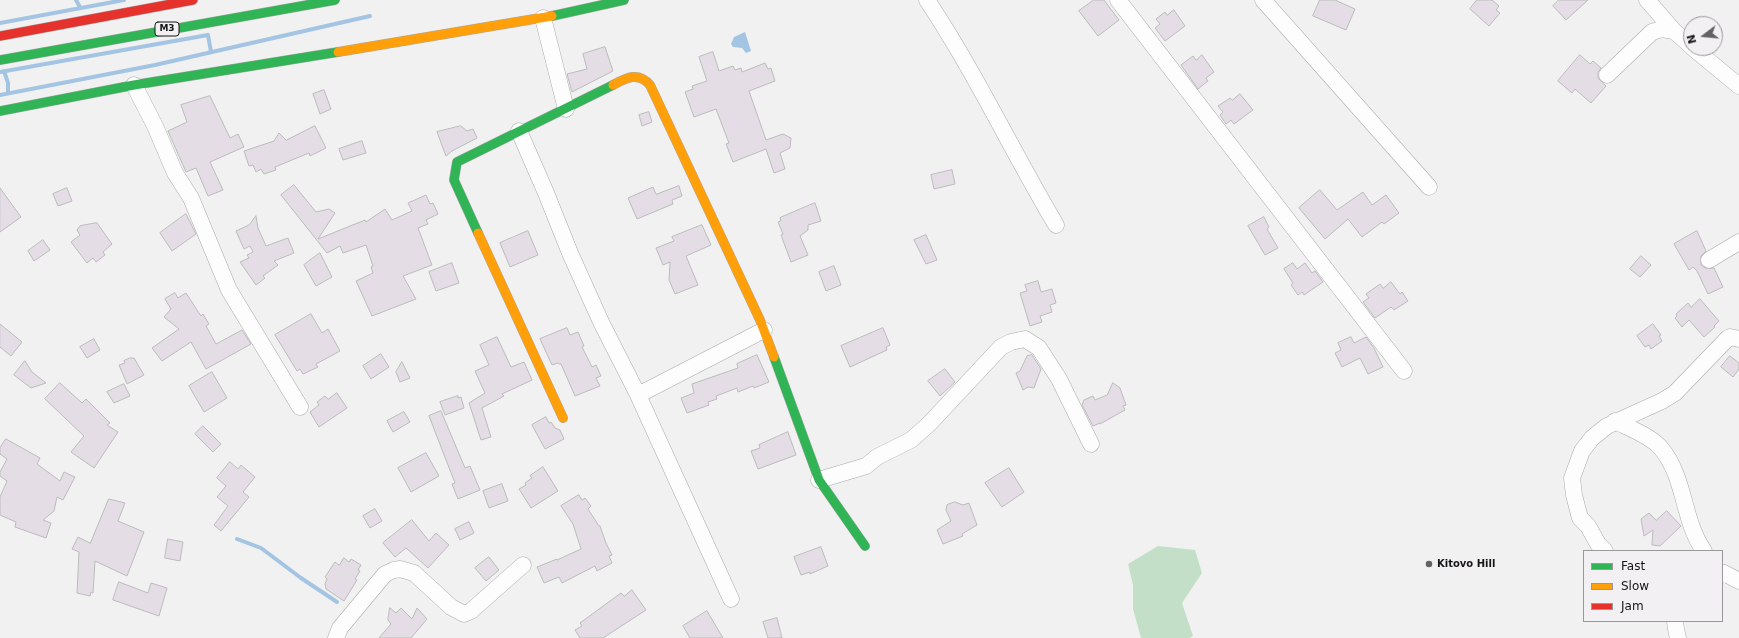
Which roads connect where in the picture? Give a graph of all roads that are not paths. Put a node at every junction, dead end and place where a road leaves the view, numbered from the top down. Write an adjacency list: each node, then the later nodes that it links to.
1 (193, 0): 10 (main road, M3)
2 (335, 0): 13 (main road, M3)
3 (624, 0): 8 (main road)
4 (927, 0): 21 (street)
5 (1118, 0): 26 (street)
6 (1263, 0): 20 (street)
7 (1647, 0): 9 (street)
8 (543, 18): 15 (main road); 17 (street)
9 (1674, 31): 11 (street); 14 (street)
10 (0, 36)
11 (1683, 39)
12 (1703, 56): 16 (street)
13 (0, 60)
14 (1607, 75)
15 (134, 85): 18 (main road); 28 (street)
16 (1739, 86)
17 (566, 109): 19 (main road); 24 (main road)
18 (0, 111)
19 (518, 131): 27 (street); 29 (main road)
20 (1429, 187)
21 (1056, 225)
22 (1739, 242): 23 (street)
23 (1709, 260)
24 (764, 330): 27 (street); 32 (main road)
25 (1739, 339): 30 (street)
26 (1404, 371)
27 (638, 395): 39 (street)
28 (300, 407)
29 (563, 418)
30 (1615, 421): 34 (street); 35 (street)
31 (1091, 444): 32 (street)
32 (819, 480): 33 (main road)
33 (865, 546)
34 (1604, 550)
35 (1703, 550)
36 (523, 565): 41 (street)
37 (1723, 573): 38 (street)
38 (1739, 581)
39 (731, 599)
40 (1675, 622): 42 (street)
41 (336, 638)
42 (1678, 638)

